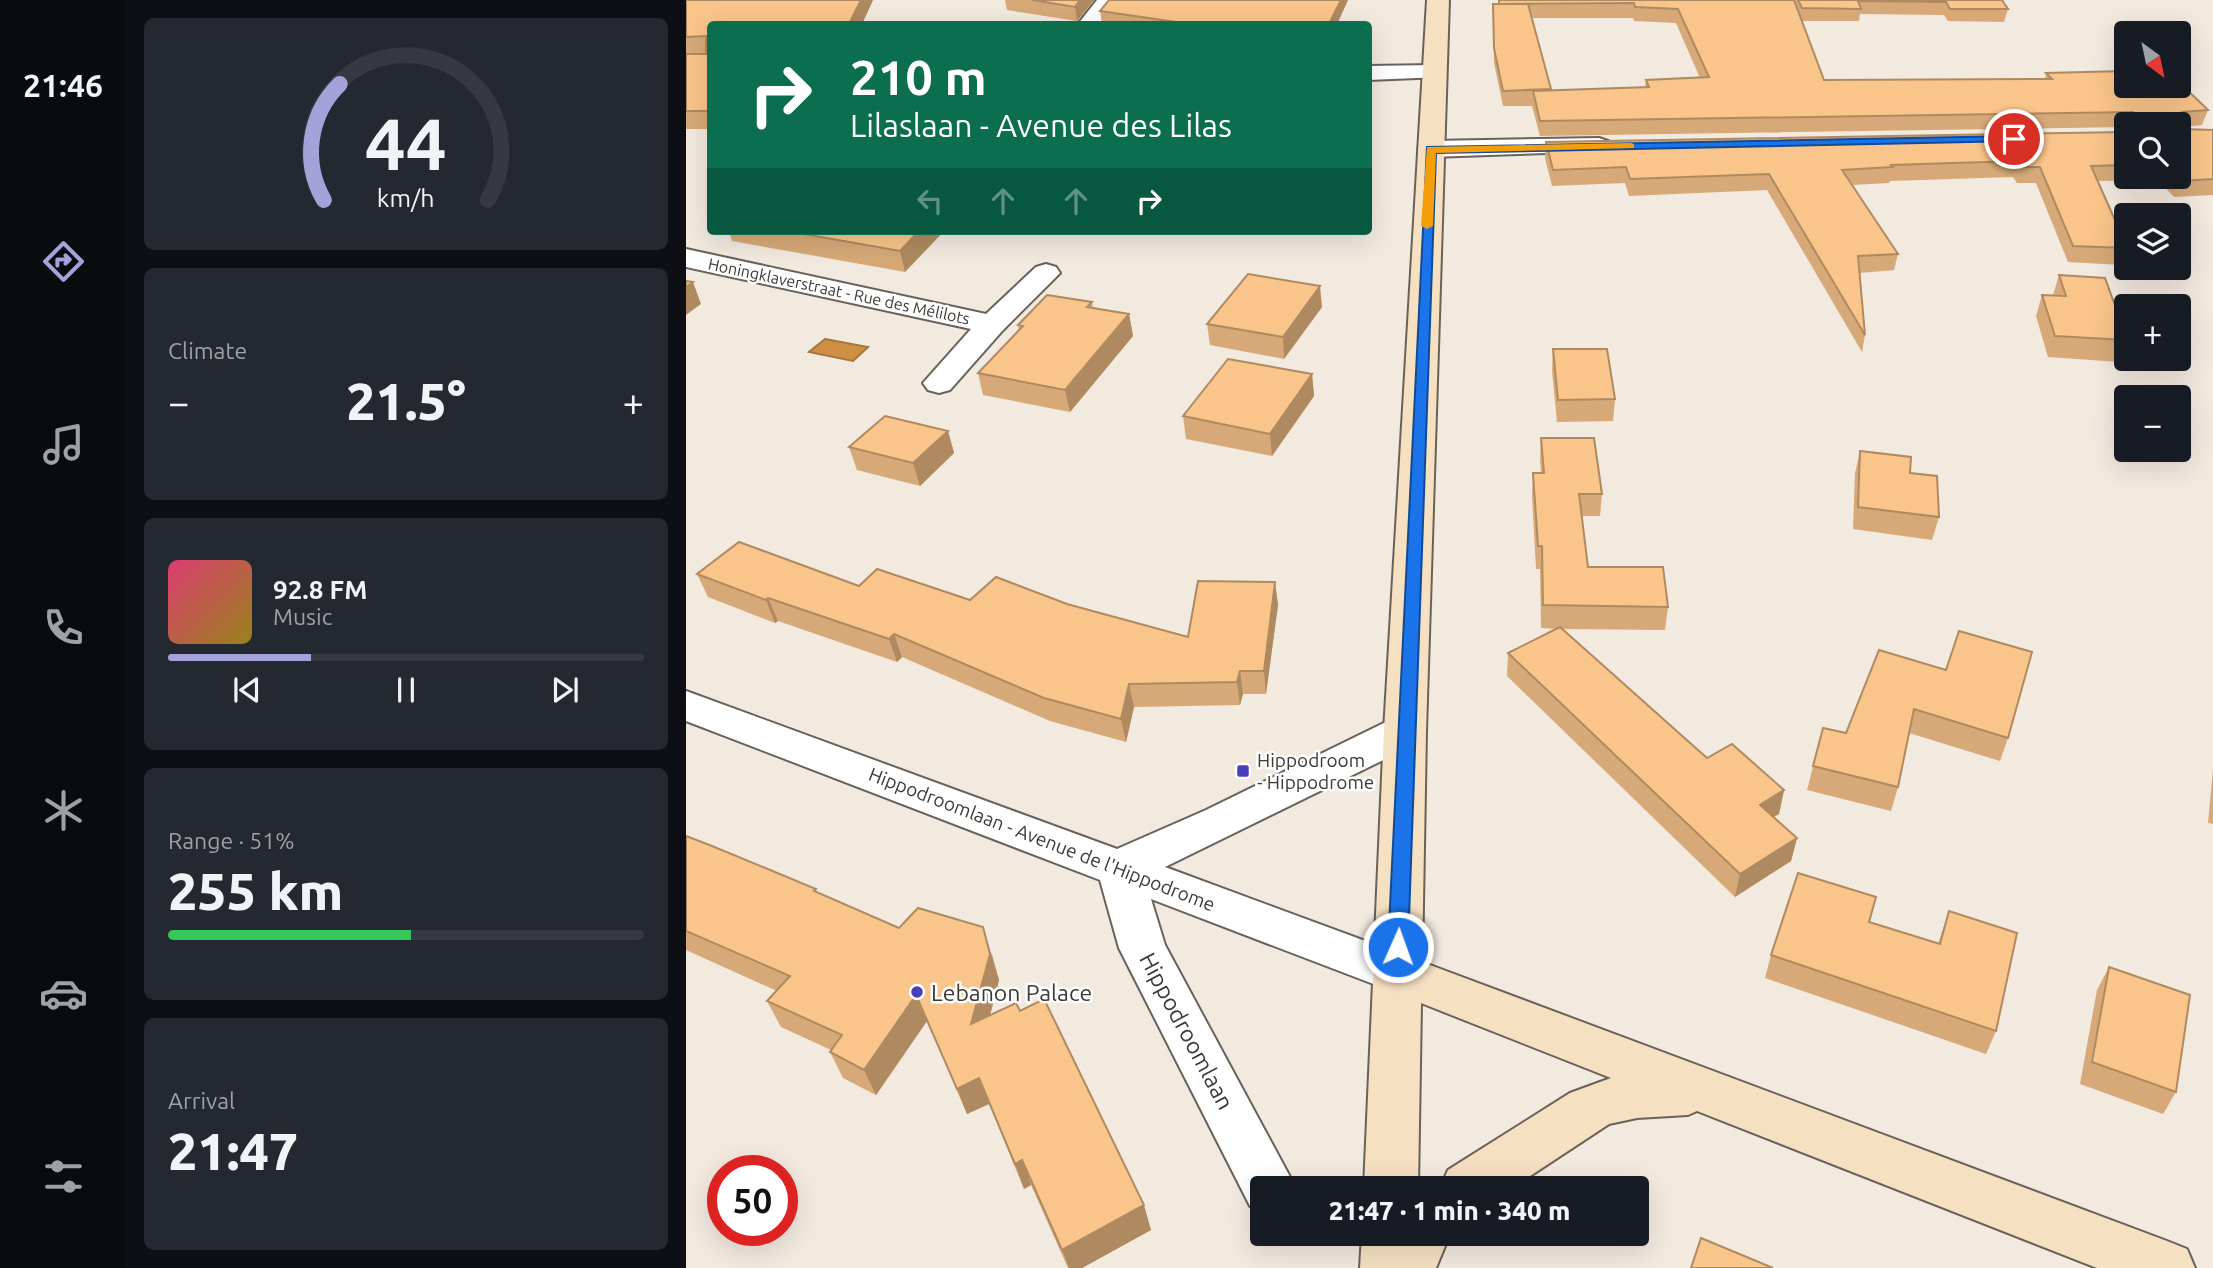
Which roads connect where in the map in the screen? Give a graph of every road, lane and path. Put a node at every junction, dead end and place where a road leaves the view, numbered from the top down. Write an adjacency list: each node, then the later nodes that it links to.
1 (1108, 0): 3 (street)
2 (1438, 0): 5 (main road)
3 (1091, 21)
4 (1372, 74): 5 (street)
5 (1434, 83): 6 (street); 8 (main road)
6 (1372, 91)
7 (1623, 146): 8 (street)
8 (1431, 149): 14 (main road)
9 (686, 258): 11 (street, Honingklaverstraat - Rue des Mélilots)
10 (1046, 273): 11 (street, Honingklaverstraat - Rue des Mélilots)
11 (992, 324): 12 (street, Honingklaverstraat - Rue des Mélilots)
12 (939, 383)
13 (686, 705): 15 (street, Hippodroomlaan - Avenue de l'Hippodrome)
14 (1405, 731): 15 (street); 16 (main road)
15 (1119, 868): 16 (street, Hippodroomlaan - Avenue de l'Hippodrome); 18 (street, Hippodroomlaan)
16 (1397, 973): 17 (main road); 19 (main road)
17 (1704, 1092): 20 (main road); 25 (main road)
18 (1263, 1176)
19 (1391, 1176)
20 (1485, 1176)
21 (1389, 1246): 23 (main road)
22 (1418, 1246): 24 (main road)
23 (1388, 1268)
24 (1408, 1268)
25 (2167, 1268)

